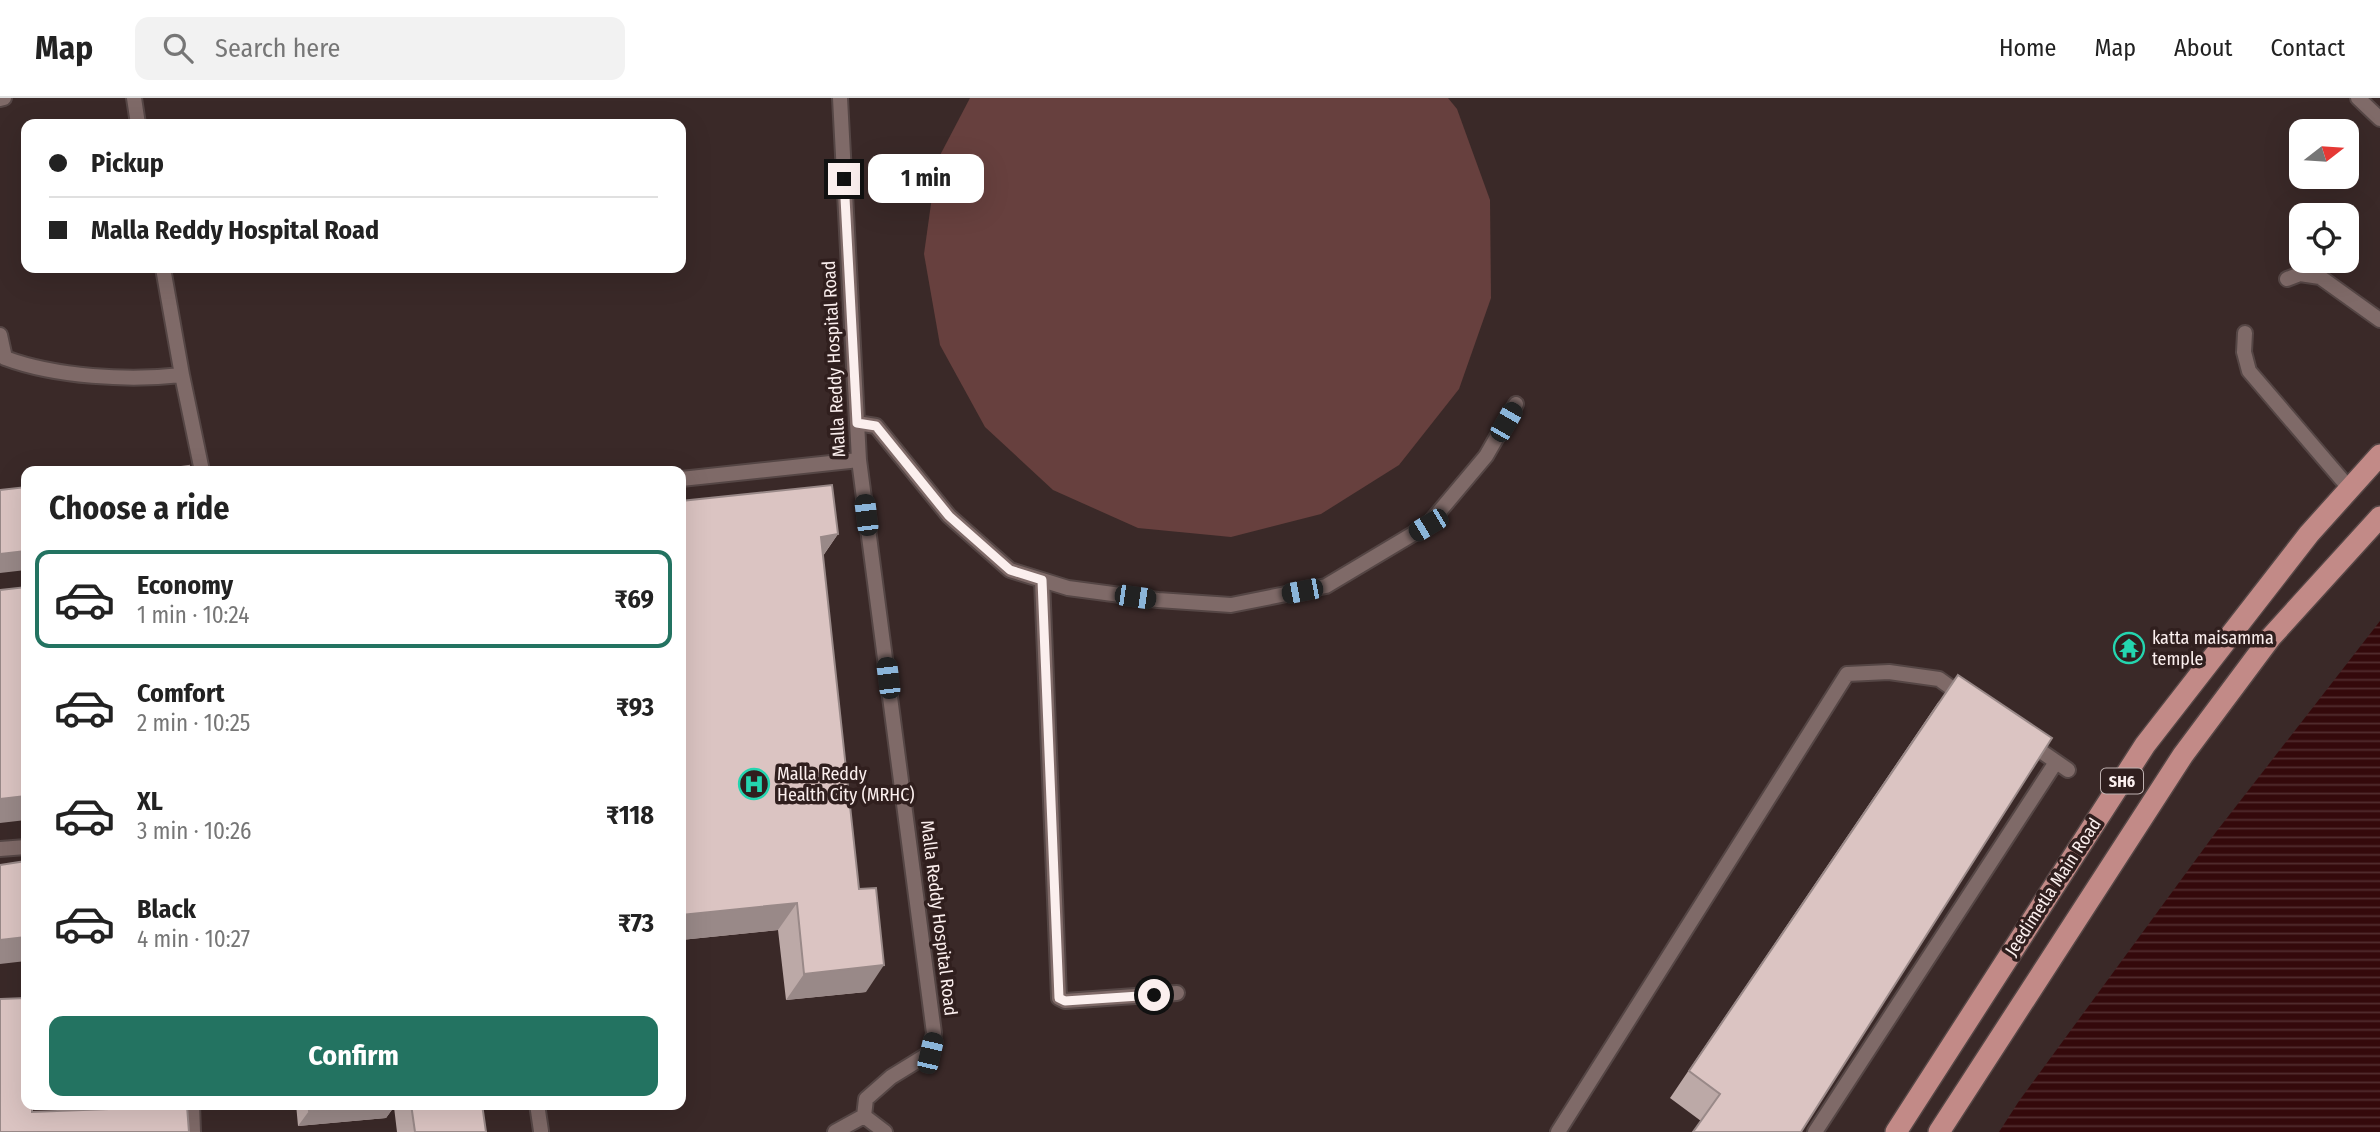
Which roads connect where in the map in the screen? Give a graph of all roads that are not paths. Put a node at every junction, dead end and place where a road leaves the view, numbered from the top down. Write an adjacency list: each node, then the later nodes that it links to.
1 (134, 98): 4 (lane)
2 (840, 98): 13 (lane, Malla Reddy Hospital Road)
3 (2358, 98): 5 (lane)
4 (137, 119)
5 (2380, 119)
6 (164, 273): 11 (lane)
7 (2287, 279): 8 (lane)
8 (2380, 320)
9 (2245, 333): 18 (lane)
10 (0, 335): 11 (lane)
11 (182, 375): 16 (lane)
12 (1516, 404): 20 (lane)
13 (857, 423): 15 (lane, Malla Reddy Hospital Road); 20 (lane)
14 (2380, 455): 18 (main road, Jeedimetla Main Road / SH6)
15 (859, 460): 17 (lane); 28 (lane, Malla Reddy Hospital Road)
16 (201, 466)
17 (686, 478)
18 (2349, 488): 35 (main road, Jeedimetla Main Road / SH6)
19 (2380, 517): 36 (main road, Jeedimetla Main Road / SH6)
20 (1042, 580): 25 (lane)
21 (1971, 702): 33 (lane)
22 (2013, 732): 34 (lane)
23 (21, 847): 24 (lane)
24 (0, 849)
25 (1177, 993)
26 (192, 1110): 30 (lane)
27 (538, 1110): 29 (lane)
28 (864, 1116): 31 (lane); 32 (lane)
29 (541, 1131)
30 (193, 1132)
31 (835, 1132)
32 (885, 1132)
33 (1558, 1132)
34 (1815, 1132)
35 (1896, 1132)
36 (1939, 1132)

